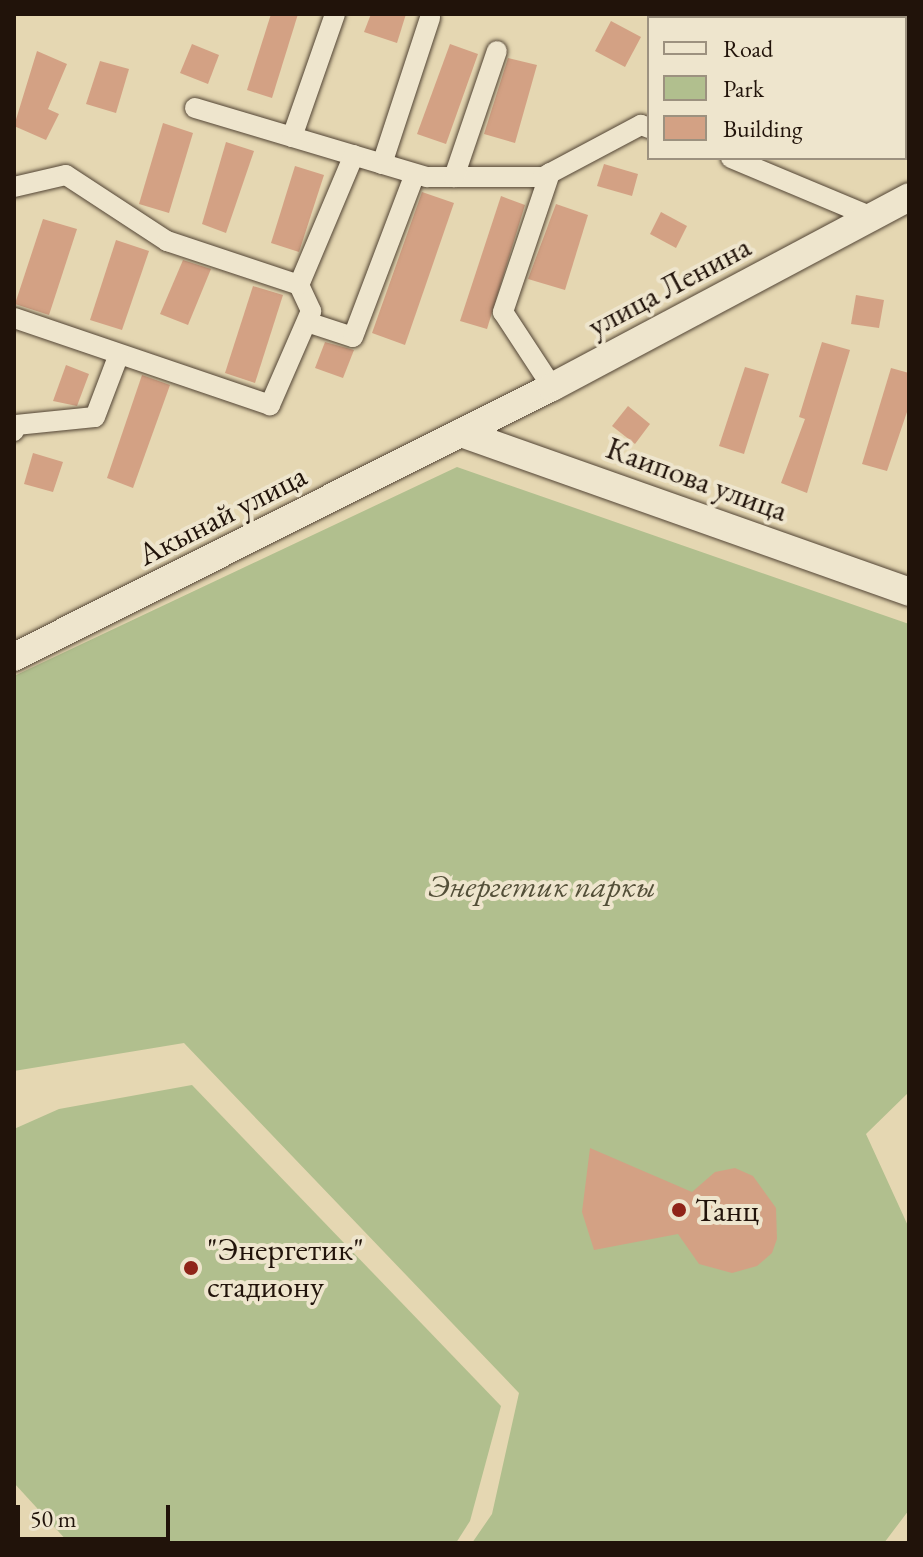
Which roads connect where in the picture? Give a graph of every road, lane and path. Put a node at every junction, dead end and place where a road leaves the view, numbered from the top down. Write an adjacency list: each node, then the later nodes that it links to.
1 (335, 14): 6 (street)
2 (430, 18): 9 (street)
3 (497, 51): 12 (street)
4 (195, 108): 6 (street)
5 (647, 127): 10 (street)
6 (292, 137): 7 (street)
7 (354, 155): 9 (street); 16 (street)
8 (736, 160): 15 (street)
9 (382, 164): 11 (street)
10 (550, 173): 12 (street); 20 (street)
11 (415, 174): 12 (street); 18 (street)
12 (454, 177)
13 (14, 187): 16 (street)
14 (909, 197): 15 (main road, улица Ленина)
15 (872, 217): 20 (main road, улица Ленина)
16 (299, 285): 18 (street)
17 (14, 318): 19 (street)
18 (307, 322): 19 (street)
19 (119, 354): 21 (street)
20 (552, 387): 22 (main road, улица Ленина)
21 (14, 431)
22 (461, 433): 23 (main road, Каипова улица); 24 (main road, Акынай улица)
23 (909, 592)
24 (19, 650)

